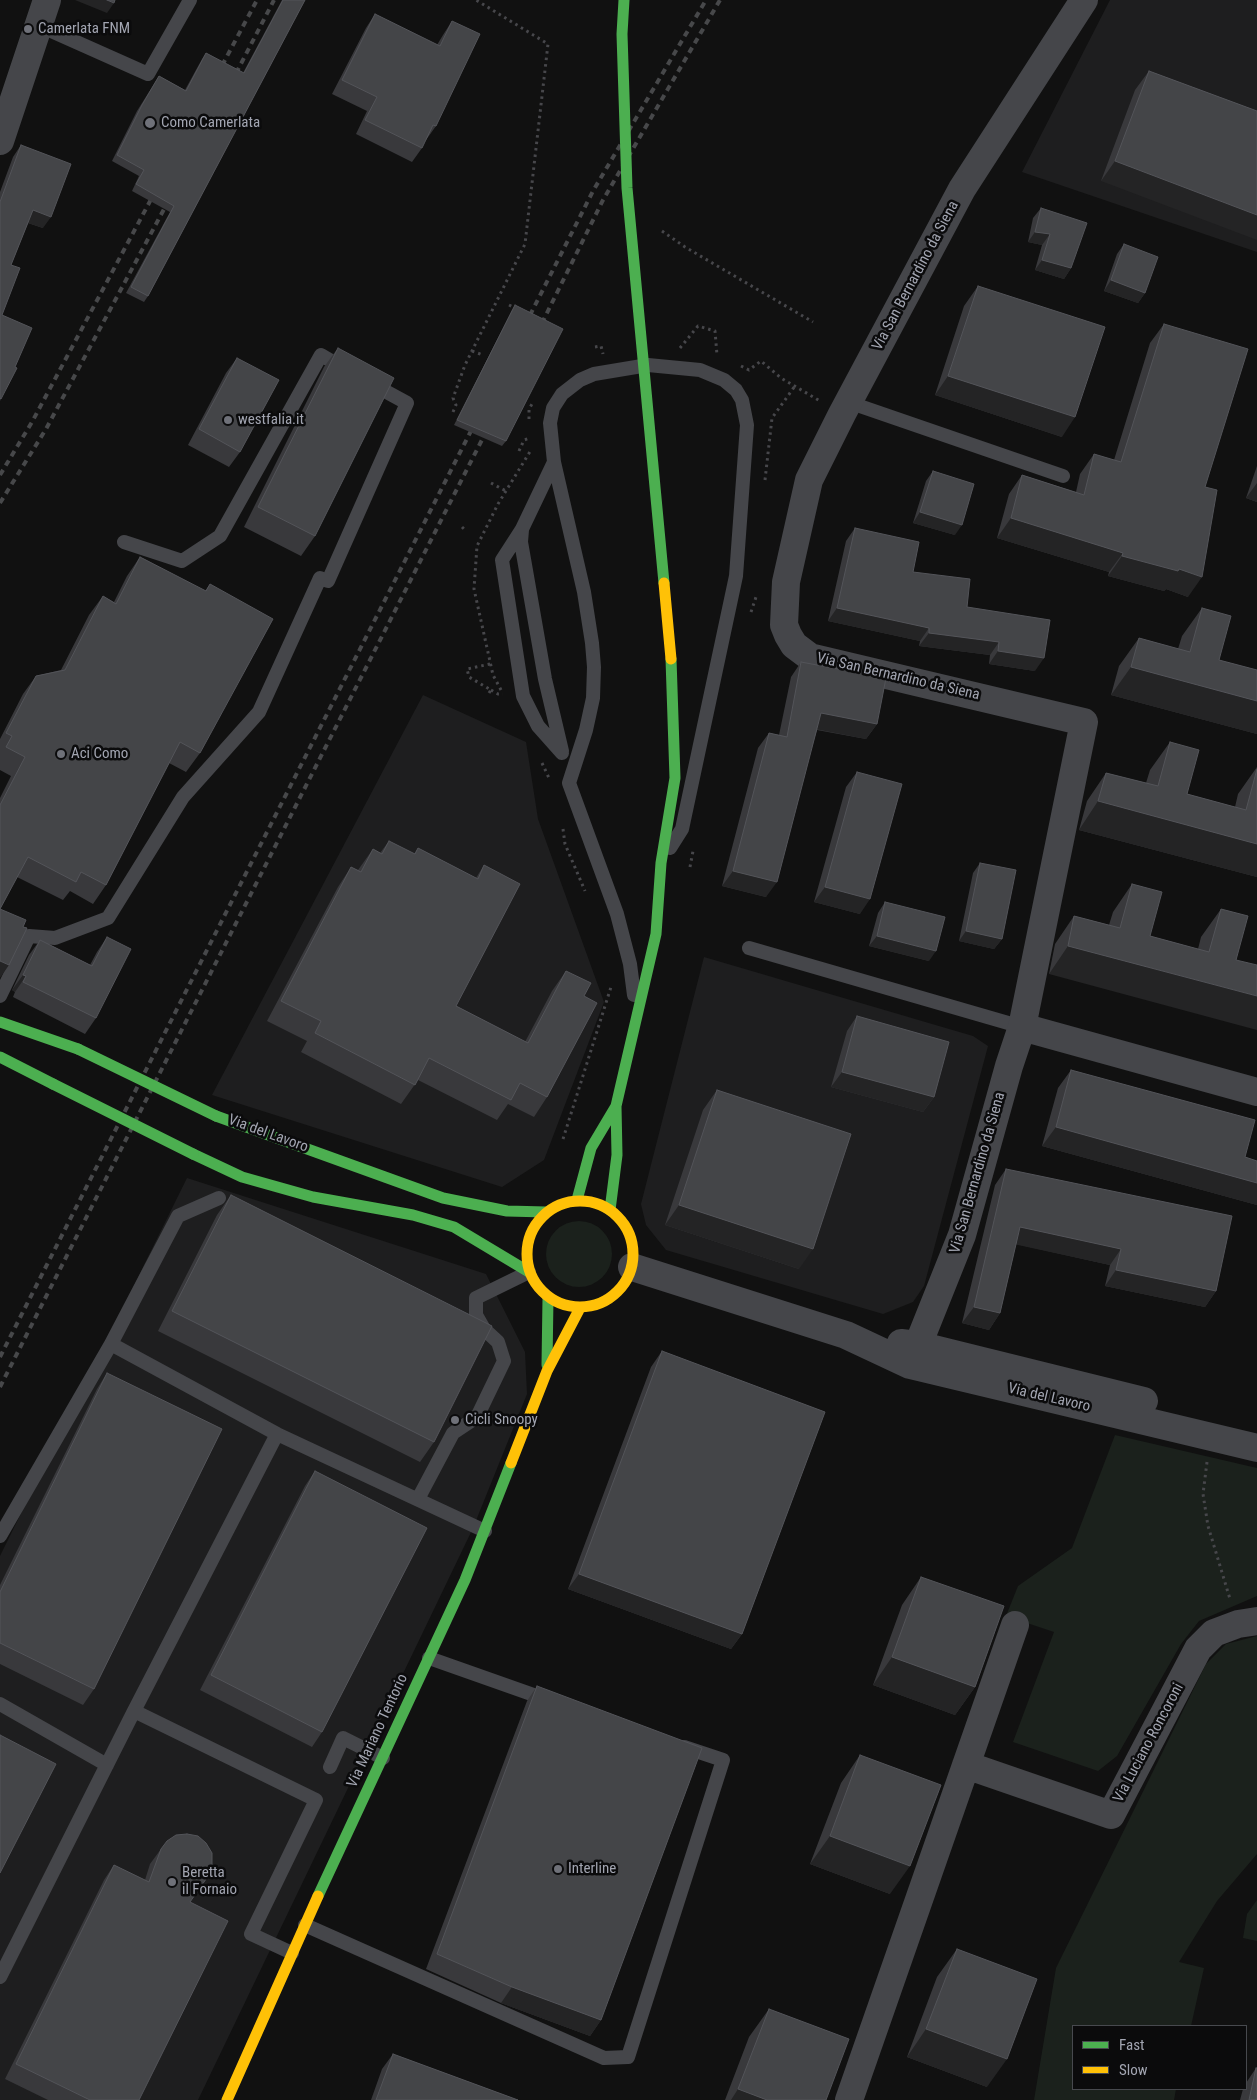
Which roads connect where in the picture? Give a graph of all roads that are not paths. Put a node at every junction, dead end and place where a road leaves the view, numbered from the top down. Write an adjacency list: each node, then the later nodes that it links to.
1 (47, 0): 5 (street)
2 (190, 0): 5 (lane)
3 (624, 0): 14 (main road, bridge)
4 (1084, 0): 7 (street, Via San Bernardino da Siena)
5 (38, 26): 6 (street)
6 (0, 141)
7 (837, 403): 9 (lane); 19 (street, Via San Bernardino da Siena)
8 (554, 462): 10 (lane); 13 (lane); 14 (lane)
9 (1064, 476)
10 (522, 529): 12 (lane); 12 (lane)
11 (124, 542): 16 (lane)
12 (562, 753): 13 (lane)
13 (569, 783): 18 (lane)
14 (661, 863): 18 (main road)
15 (749, 948): 19 (lane)
16 (0, 996)
17 (0, 1022): 26 (main road, Via del Lavoro, bridge)
18 (634, 1026): 22 (main road)
19 (1022, 1027): 21 (street); 33 (street, Via San Bernardino da Siena)
20 (0, 1057): 28 (main road, bridge)
21 (1257, 1092)
22 (616, 1106): 24 (main road); 25 (main road)
23 (218, 1198): 32 (lane)
24 (576, 1200): 25 (main road); 26 (main road)
25 (610, 1210): 27 (main road)
26 (546, 1212): 28 (main road)
27 (632, 1267): 30 (main road); 31 (street, Via del Lavoro)
28 (529, 1272): 29 (main road); 38 (lane)
29 (548, 1298): 30 (main road); 34 (main road)
30 (580, 1308): 34 (main road)
31 (846, 1335): 33 (street, Via del Lavoro); 37 (street, Via del Lavoro)
32 (110, 1344): 36 (lane); 40 (lane)
33 (918, 1345): 35 (street, Via del Lavoro)
34 (547, 1371): 39 (main road, Via Mariano Tentorio)
35 (1257, 1428)
36 (277, 1434): 38 (lane); 46 (lane)
37 (1257, 1448)
38 (418, 1499): 39 (lane)
39 (485, 1531): 43 (main road, Via Mariano Tentorio)
40 (0, 1536)
41 (1247, 1622): 50 (street, Via Luciano Roncoroni)
42 (1016, 1625): 50 (street)
43 (429, 1658): 45 (lane); 48 (main road, Via Mariano Tentorio)
44 (0, 1704): 49 (lane)
45 (562, 1705)
46 (134, 1711): 49 (lane); 53 (lane)
47 (675, 1744): 52 (lane)
48 (383, 1758): 51 (lane); 52 (main road, Via Mariano Tentorio)
49 (107, 1765): 54 (lane)
50 (966, 1765): 56 (street)
51 (330, 1767)
52 (305, 1925): 53 (main road, Via Mariano Tentorio)
53 (292, 1953): 55 (main road, Via Mariano Tentorio)
54 (0, 1977)
55 (227, 2100)
56 (849, 2100)

